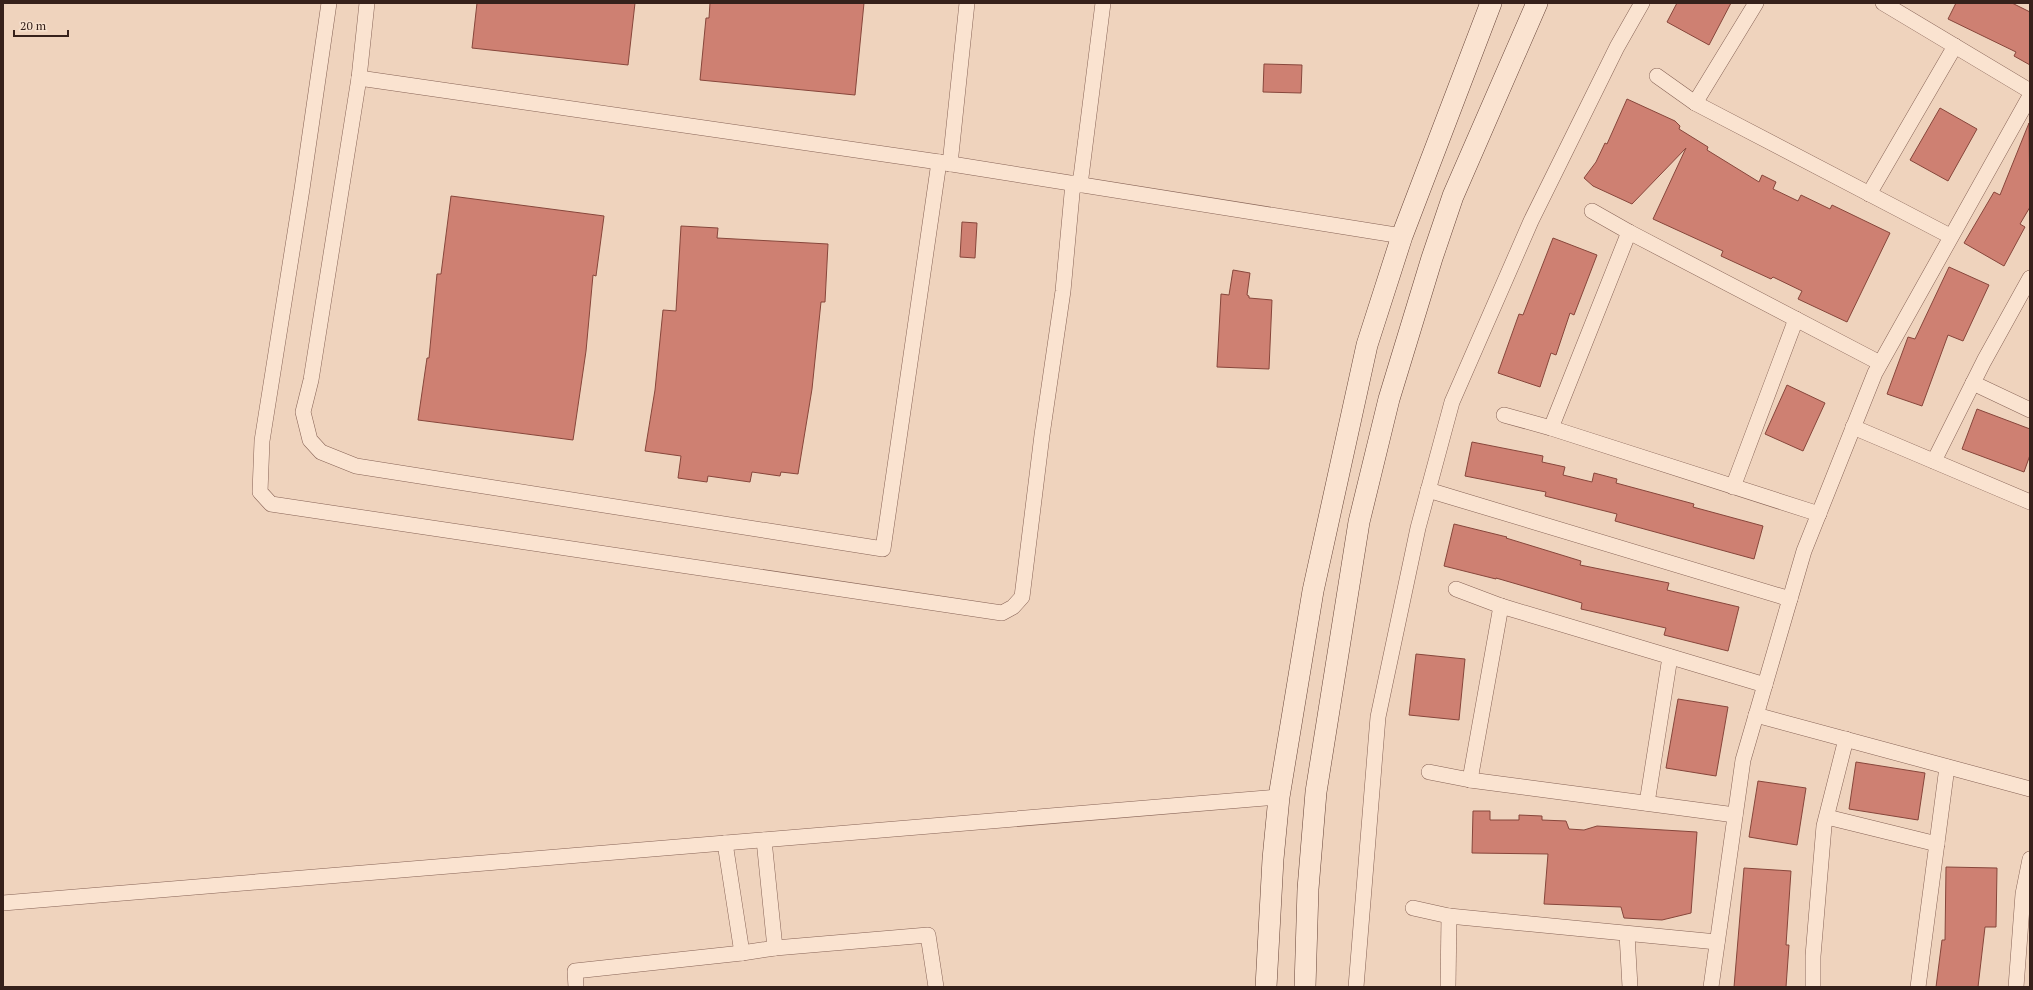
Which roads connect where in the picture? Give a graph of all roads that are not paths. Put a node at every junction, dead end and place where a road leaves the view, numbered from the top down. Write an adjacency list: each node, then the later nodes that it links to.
1 (329, 3): 17 (street)
2 (367, 3): 12 (street)
3 (967, 3): 16 (street)
4 (1103, 3): 17 (street)
5 (1491, 3): 21 (street)
6 (1537, 3): 65 (street)
7 (1642, 3): 33 (street)
8 (1756, 3): 15 (street)
9 (1883, 3): 10 (street)
10 (1955, 46): 13 (street); 18 (street)
11 (1657, 76): 15 (street)
12 (359, 78): 16 (street); 16 (street)
13 (2030, 91)
14 (2030, 96): 22 (street)
15 (1695, 103): 18 (street)
16 (945, 163): 17 (street)
17 (1076, 184): 21 (street)
18 (1869, 194): 22 (street)
19 (1592, 211): 20 (street)
20 (1629, 232): 24 (street); 30 (street)
21 (1402, 236): 47 (street)
22 (1950, 236): 25 (street)
23 (2030, 278): 26 (street)
24 (1796, 319): 25 (street); 32 (street)
25 (1880, 363): 29 (street)
26 (1973, 383): 27 (street); 31 (street)
27 (2030, 410)
28 (1504, 415): 30 (street)
29 (1853, 427): 31 (street); 35 (street)
30 (1551, 428): 32 (street)
31 (1934, 461): 34 (street)
32 (1733, 487): 35 (street)
33 (1428, 490): 37 (street); 66 (street)
34 (2030, 502)
35 (1819, 514): 37 (street)
36 (1456, 589): 38 (street)
37 (1790, 599): 40 (street)
38 (1501, 606): 39 (street); 45 (street)
39 (1670, 657): 40 (street); 48 (street)
40 (1765, 685): 41 (street)
41 (1756, 715): 42 (street); 49 (street)
42 (1846, 739): 43 (street); 50 (street)
43 (1947, 767): 46 (street); 53 (street)
44 (1429, 772): 45 (street)
45 (1470, 780): 48 (street)
46 (2030, 789)
47 (1279, 797): 51 (street); 64 (street)
48 (1647, 803): 49 (street)
49 (1735, 815): 59 (street)
50 (1827, 817): 53 (street); 70 (street)
51 (764, 840): 52 (street); 60 (street)
52 (725, 843): 55 (street); 61 (street)
53 (1937, 844): 71 (street)
54 (2030, 859): 72 (street)
55 (3, 903)
56 (1413, 908): 57 (street)
57 (1449, 916): 58 (street); 67 (street)
58 (1627, 934): 59 (street); 68 (street)
59 (1717, 942): 69 (street)
60 (775, 948): 61 (street); 63 (street)
61 (742, 953): 62 (street)
62 (576, 987)
63 (936, 987)
64 (1266, 987)
65 (1305, 987)
66 (1356, 987)
67 (1448, 987)
68 (1630, 987)
69 (1711, 987)
70 (1813, 987)
71 (1918, 987)
72 (2016, 987)

